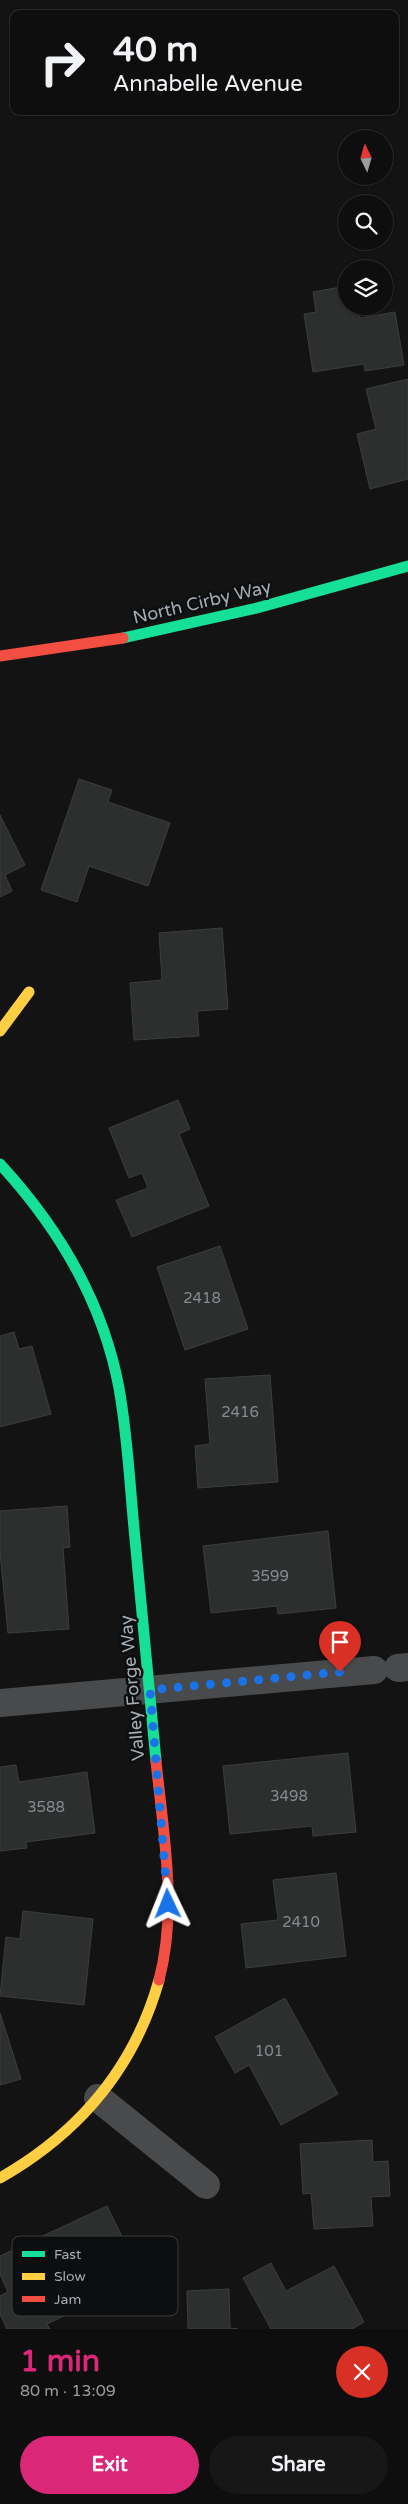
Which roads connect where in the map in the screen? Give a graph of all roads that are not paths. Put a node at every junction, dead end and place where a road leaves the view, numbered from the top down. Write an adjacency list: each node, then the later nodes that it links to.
1 (408, 566): 2 (street, North Cirby Way)
2 (0, 656)
3 (29, 992): 4 (street)
4 (0, 1031)
5 (0, 1164): 7 (street, Valley Forge Way)
6 (393, 1668): 7 (street)
7 (150, 1690): 8 (street); 9 (street, Valley Forge Way)
8 (0, 1703)
9 (98, 2098): 10 (street, Valley Forge Way); 11 (street)
10 (0, 2178)
11 (206, 2185)

